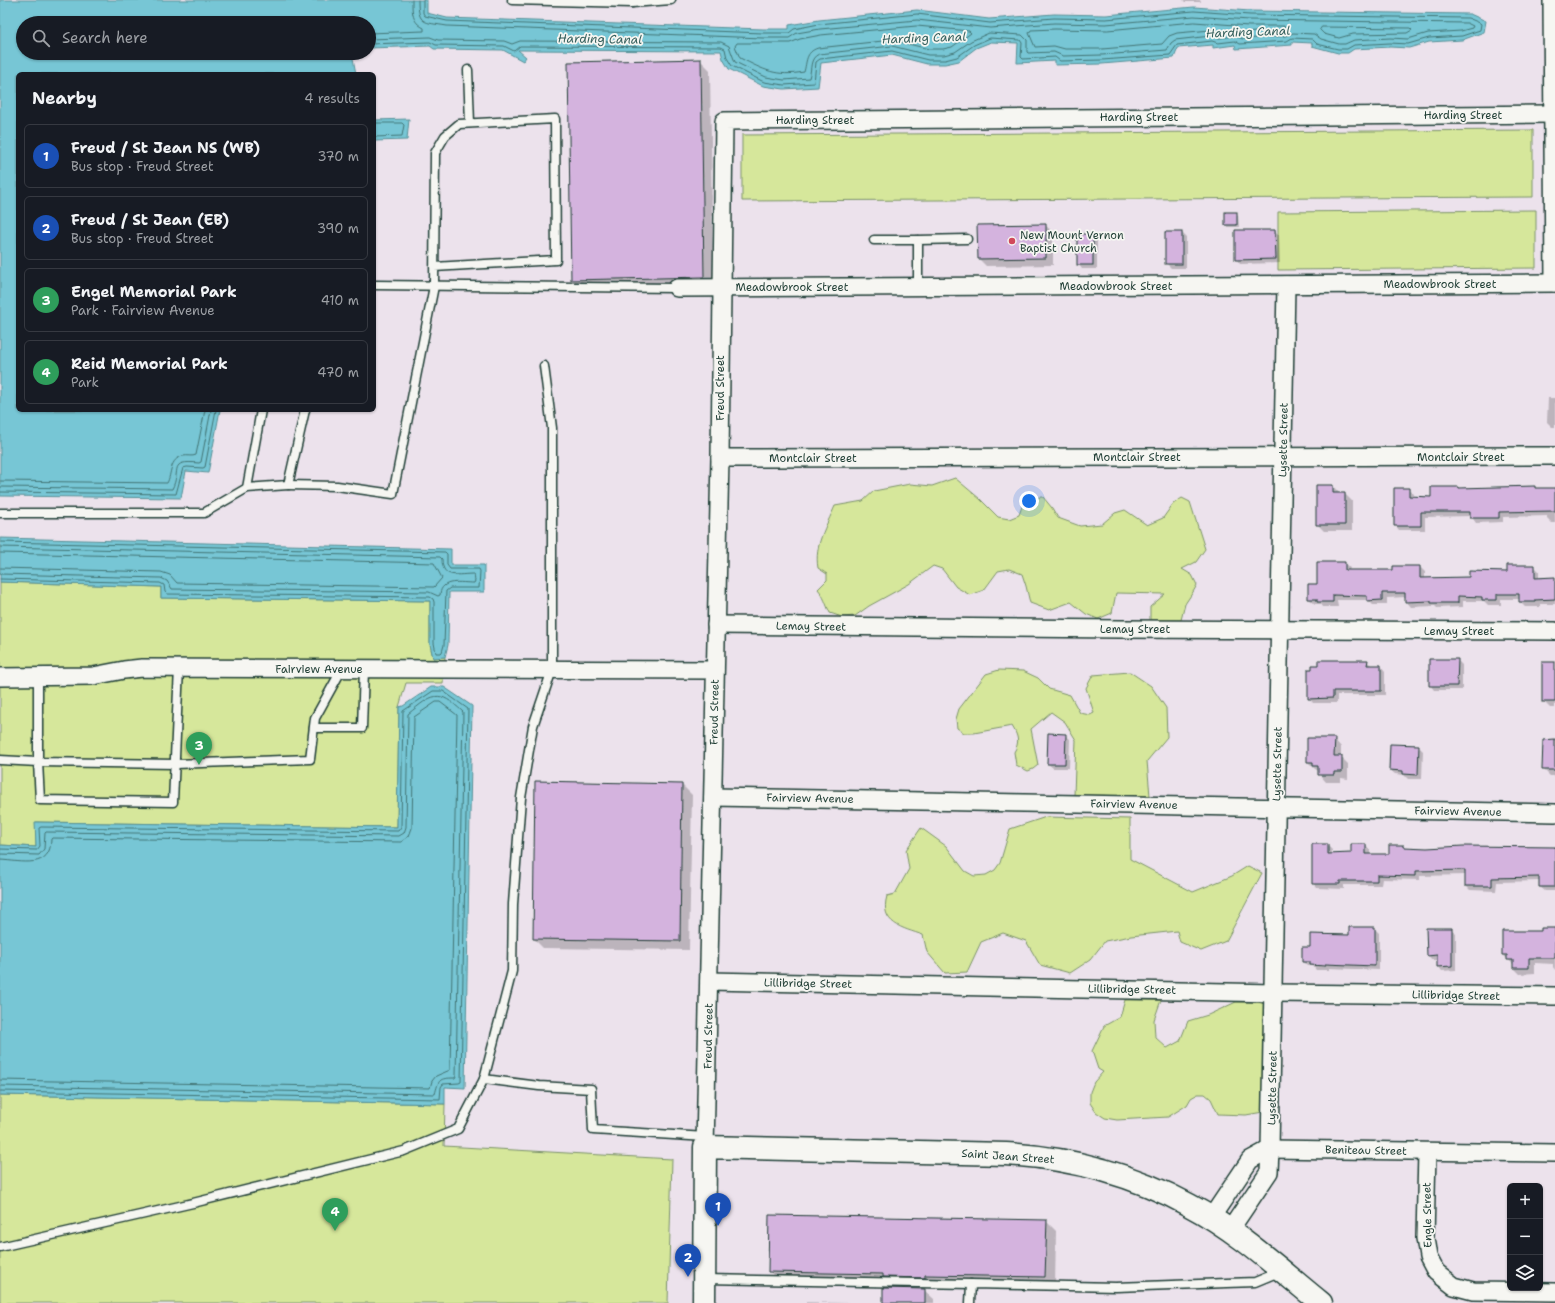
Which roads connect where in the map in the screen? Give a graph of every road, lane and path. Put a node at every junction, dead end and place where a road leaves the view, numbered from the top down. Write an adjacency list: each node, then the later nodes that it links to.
1 (512, 0): 2 (lane)
2 (517, 0): 5 (lane)
3 (671, 0): 5 (lane)
4 (1552, 0): 7 (street)
5 (632, 2)
6 (468, 70): 9 (lane)
7 (1554, 114): 8 (street, Harding Street); 14 (street)
8 (724, 121): 20 (street, Freud Street)
9 (470, 123): 13 (lane); 13 (lane)
10 (967, 239): 12 (lane)
11 (874, 240): 12 (lane)
12 (918, 240): 18 (lane)
13 (434, 267): 17 (lane)
14 (1555, 284): 16 (street, Meadowbrook Street)
15 (376, 285): 17 (lane)
16 (1286, 285): 18 (street, Meadowbrook Street); 25 (street, Lysette Street)
17 (434, 286): 19 (lane); 27 (lane)
18 (918, 287): 20 (street, Meadowbrook Street)
19 (677, 288): 20 (street, Meadowbrook Street)
20 (721, 288): 26 (street, Freud Street)
21 (544, 366): 36 (lane)
22 (261, 412): 28 (lane)
23 (304, 412): 27 (lane)
24 (1555, 456): 25 (street, Montclair Street)
25 (1283, 457): 26 (street, Montclair Street); 31 (street, Lysette Street)
26 (720, 458): 30 (street, Freud Street)
27 (288, 486): 28 (lane)
28 (247, 488): 29 (lane)
29 (0, 513)
30 (716, 625): 31 (street, Lemay Street); 37 (street, Freud Street)
31 (1280, 630): 32 (street, Lemay Street); 45 (street, Lysette Street)
32 (1555, 631)
33 (179, 668): 34 (street, Fairview Avenue); 38 (street, Fairview Avenue); 43 (lane)
34 (342, 669): 35 (street, Fairview Avenue); 40 (lane)
35 (364, 669): 36 (street, Fairview Avenue); 40 (lane)
36 (552, 670): 37 (street, Fairview Avenue); 50 (lane)
37 (715, 670): 44 (street, Freud Street)
38 (38, 676): 39 (street, Fairview Avenue); 42 (lane)
39 (0, 677)
40 (314, 728): 43 (lane)
41 (0, 760): 42 (lane)
42 (38, 762): 43 (lane); 43 (lane)
43 (176, 764)
44 (713, 797): 45 (street, Fairview Avenue); 47 (street, Freud Street)
45 (1276, 808): 46 (street, Fairview Avenue); 48 (street, Lysette Street)
46 (1555, 812)
47 (709, 981): 48 (street, Lillibridge Street); 51 (street, Freud Street)
48 (1274, 992): 49 (street, Lillibridge Street); 52 (street, Lysette Street)
49 (1555, 996)
50 (484, 1079): 51 (lane); 57 (lane)
51 (706, 1142): 55 (street, Saint Jean Street); 59 (street, Freud Street)
52 (1270, 1148): 53 (street, Beniteau Street); 55 (street); 56 (street)
53 (1427, 1152): 54 (street, Beniteau Street); 61 (street, Engle Street)
54 (1555, 1153)
55 (1211, 1218): 56 (street, Saint Jean Street)
56 (1230, 1230): 58 (street, Saint Jean Street)
57 (0, 1247)
58 (1281, 1271): 60 (lane); 64 (street, Saint Jean Street)
59 (704, 1278): 60 (lane); 62 (street, Freud Street)
60 (971, 1284): 63 (lane)
61 (1555, 1292)
62 (704, 1303)
63 (970, 1303)
64 (1321, 1303)

